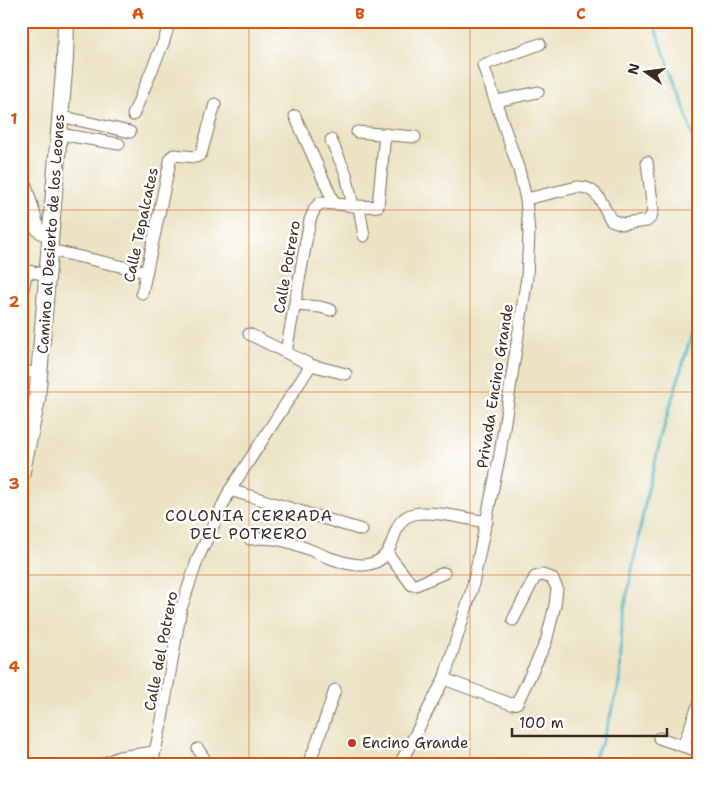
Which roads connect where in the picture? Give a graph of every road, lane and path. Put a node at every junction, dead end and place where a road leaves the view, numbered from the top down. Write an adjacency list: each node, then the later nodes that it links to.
1 (66, 21): 8 (main road, Camino al Desierto de los Leones)
2 (170, 21): 7 (street)
3 (540, 44): 5 (street, Privada Encino Grande)
4 (538, 92): 5 (street)
5 (496, 101): 19 (street, Privada Encino Grande)
6 (215, 104): 26 (street, Calle Tepalcates)
7 (133, 115)
8 (60, 116): 10 (street); 12 (main road, Camino al Desierto de los Leones)
9 (295, 116): 20 (street)
10 (130, 132)
11 (357, 132): 13 (street)
12 (59, 134): 16 (street); 24 (main road, Camino al Desierto de los Leones)
13 (385, 134): 14 (street); 21 (street)
14 (416, 137)
15 (331, 140): 21 (street)
16 (119, 144)
17 (647, 162): 19 (street)
18 (21, 169): 24 (street)
19 (526, 199): 40 (street, Privada Encino Grande)
20 (334, 203): 21 (street); 30 (street, Calle Potrero)
21 (356, 206): 23 (street)
22 (21, 217): 24 (street)
23 (364, 236)
24 (47, 241): 26 (street); 27 (main road, Camino al Desierto de los Leones)
25 (24, 271): 27 (street); 29 (street)
26 (146, 272): 28 (street, Calle Tepalcates)
27 (49, 275): 36 (main road, Camino al Desierto de los Leones)
28 (142, 294)
29 (21, 298)
30 (296, 305): 31 (street); 33 (street, Calle Potrero)
31 (331, 310)
32 (249, 334): 33 (street)
33 (286, 352): 34 (street)
34 (312, 365): 37 (street); 39 (street, Calle del Potrero)
35 (21, 370): 36 (street)
36 (39, 374): 38 (main road, Camino al Desierto de los Leones)
37 (346, 374)
38 (21, 475)
39 (230, 490): 41 (street); 53 (street, Calle del Potrero)
40 (486, 522): 43 (street); 46 (street, Privada Encino Grande)
41 (362, 530)
42 (250, 539): 43 (street)
43 (388, 554): 44 (street)
44 (444, 573)
45 (513, 620): 46 (street)
46 (444, 679): 57 (street, Privada Encino Grande)
47 (335, 690): 56 (street)
48 (698, 706): 50 (street)
49 (659, 738): 50 (street)
50 (683, 746): 52 (street)
51 (198, 748): 55 (street)
52 (698, 751)
53 (153, 758): 54 (street)
54 (102, 764)
55 (208, 764)
56 (308, 764)
57 (400, 764)

